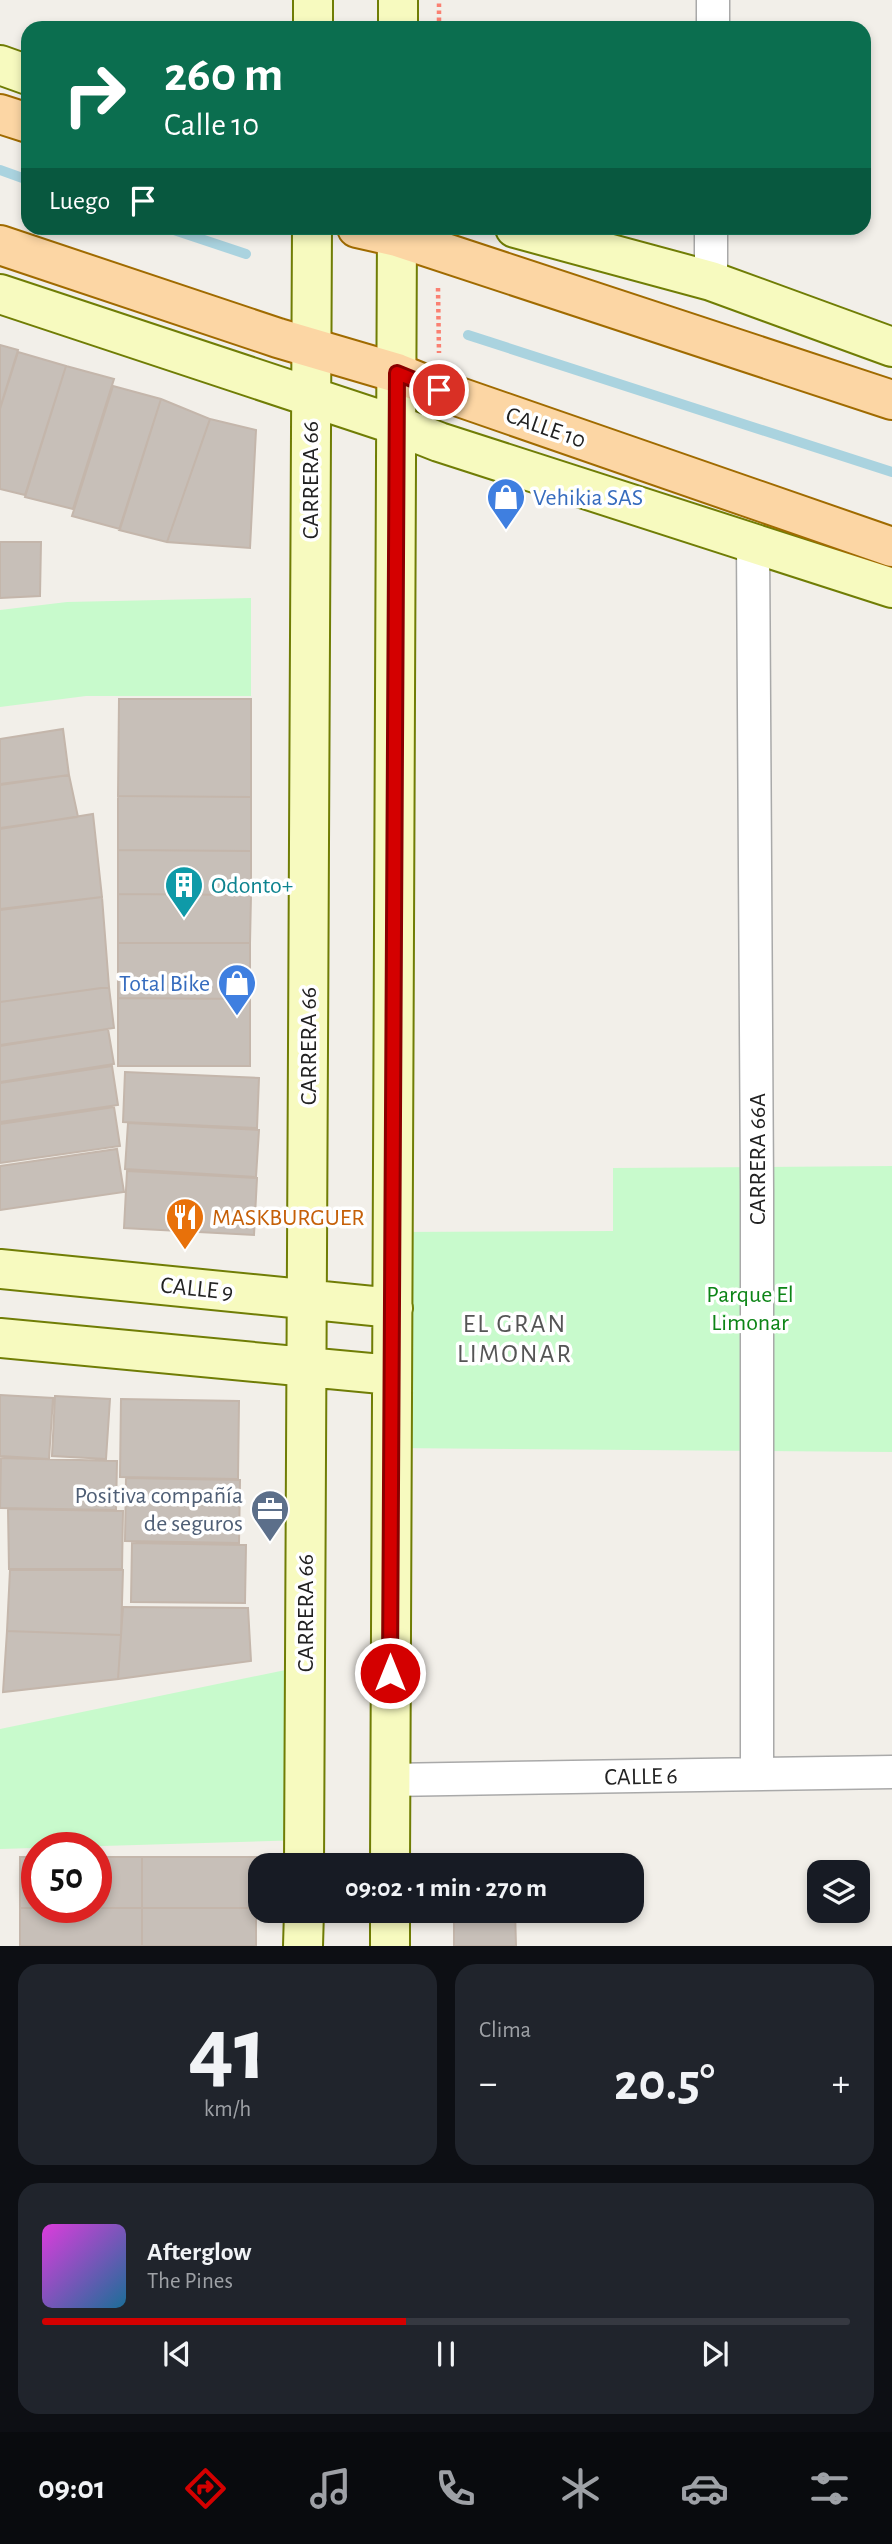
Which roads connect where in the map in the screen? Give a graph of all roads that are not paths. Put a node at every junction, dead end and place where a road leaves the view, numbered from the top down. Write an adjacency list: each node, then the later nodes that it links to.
1 (313, 0): 4 (main road)
2 (398, 0): 5 (main road)
3 (713, 0): 6 (street)
4 (313, 21)
5 (398, 21)
6 (713, 21)
7 (0, 65): 8 (main road)
8 (21, 72)
9 (0, 114): 10 (main road)
10 (21, 121)
11 (312, 235): 19 (main road, CARRERA 66)
12 (397, 235): 21 (main road)
13 (406, 235): 23 (main road)
14 (540, 235): 17 (main road)
15 (711, 235): 17 (street)
16 (0, 245): 19 (main road, CALLE 10)
17 (711, 281): 20 (main road)
18 (0, 294): 22 (main road, CALLE 10)
19 (311, 346): 21 (main road, CALLE 10); 22 (main road, CARRERA 66)
20 (892, 347)
21 (397, 373): 24 (main road); 26 (main road, CALLE 10)
22 (310, 397): 24 (main road, CALLE 10); 29 (main road, CARRERA 66)
23 (892, 400)
24 (396, 425): 25 (main road, CALLE 10); 30 (main road)
25 (753, 543): 27 (main road, CALLE 10); 35 (street, CARRERA 66A)
26 (892, 547)
27 (892, 588)
28 (0, 1269): 29 (main road, CALLE 9)
29 (307, 1299): 30 (main road, CALLE 9); 32 (main road, CARRERA 66)
30 (393, 1308): 33 (main road)
31 (0, 1338): 32 (main road)
32 (307, 1368): 33 (main road); 37 (main road, CARRERA 66)
33 (392, 1374): 36 (main road)
34 (892, 1772): 35 (street, CALLE 6)
35 (757, 1774): 36 (street, CALLE 6)
36 (390, 1780): 38 (main road)
37 (304, 1853)
38 (390, 1853)
39 (304, 1923): 41 (main road)
40 (390, 1923): 42 (main road)
41 (303, 1945)
42 (390, 1945)

